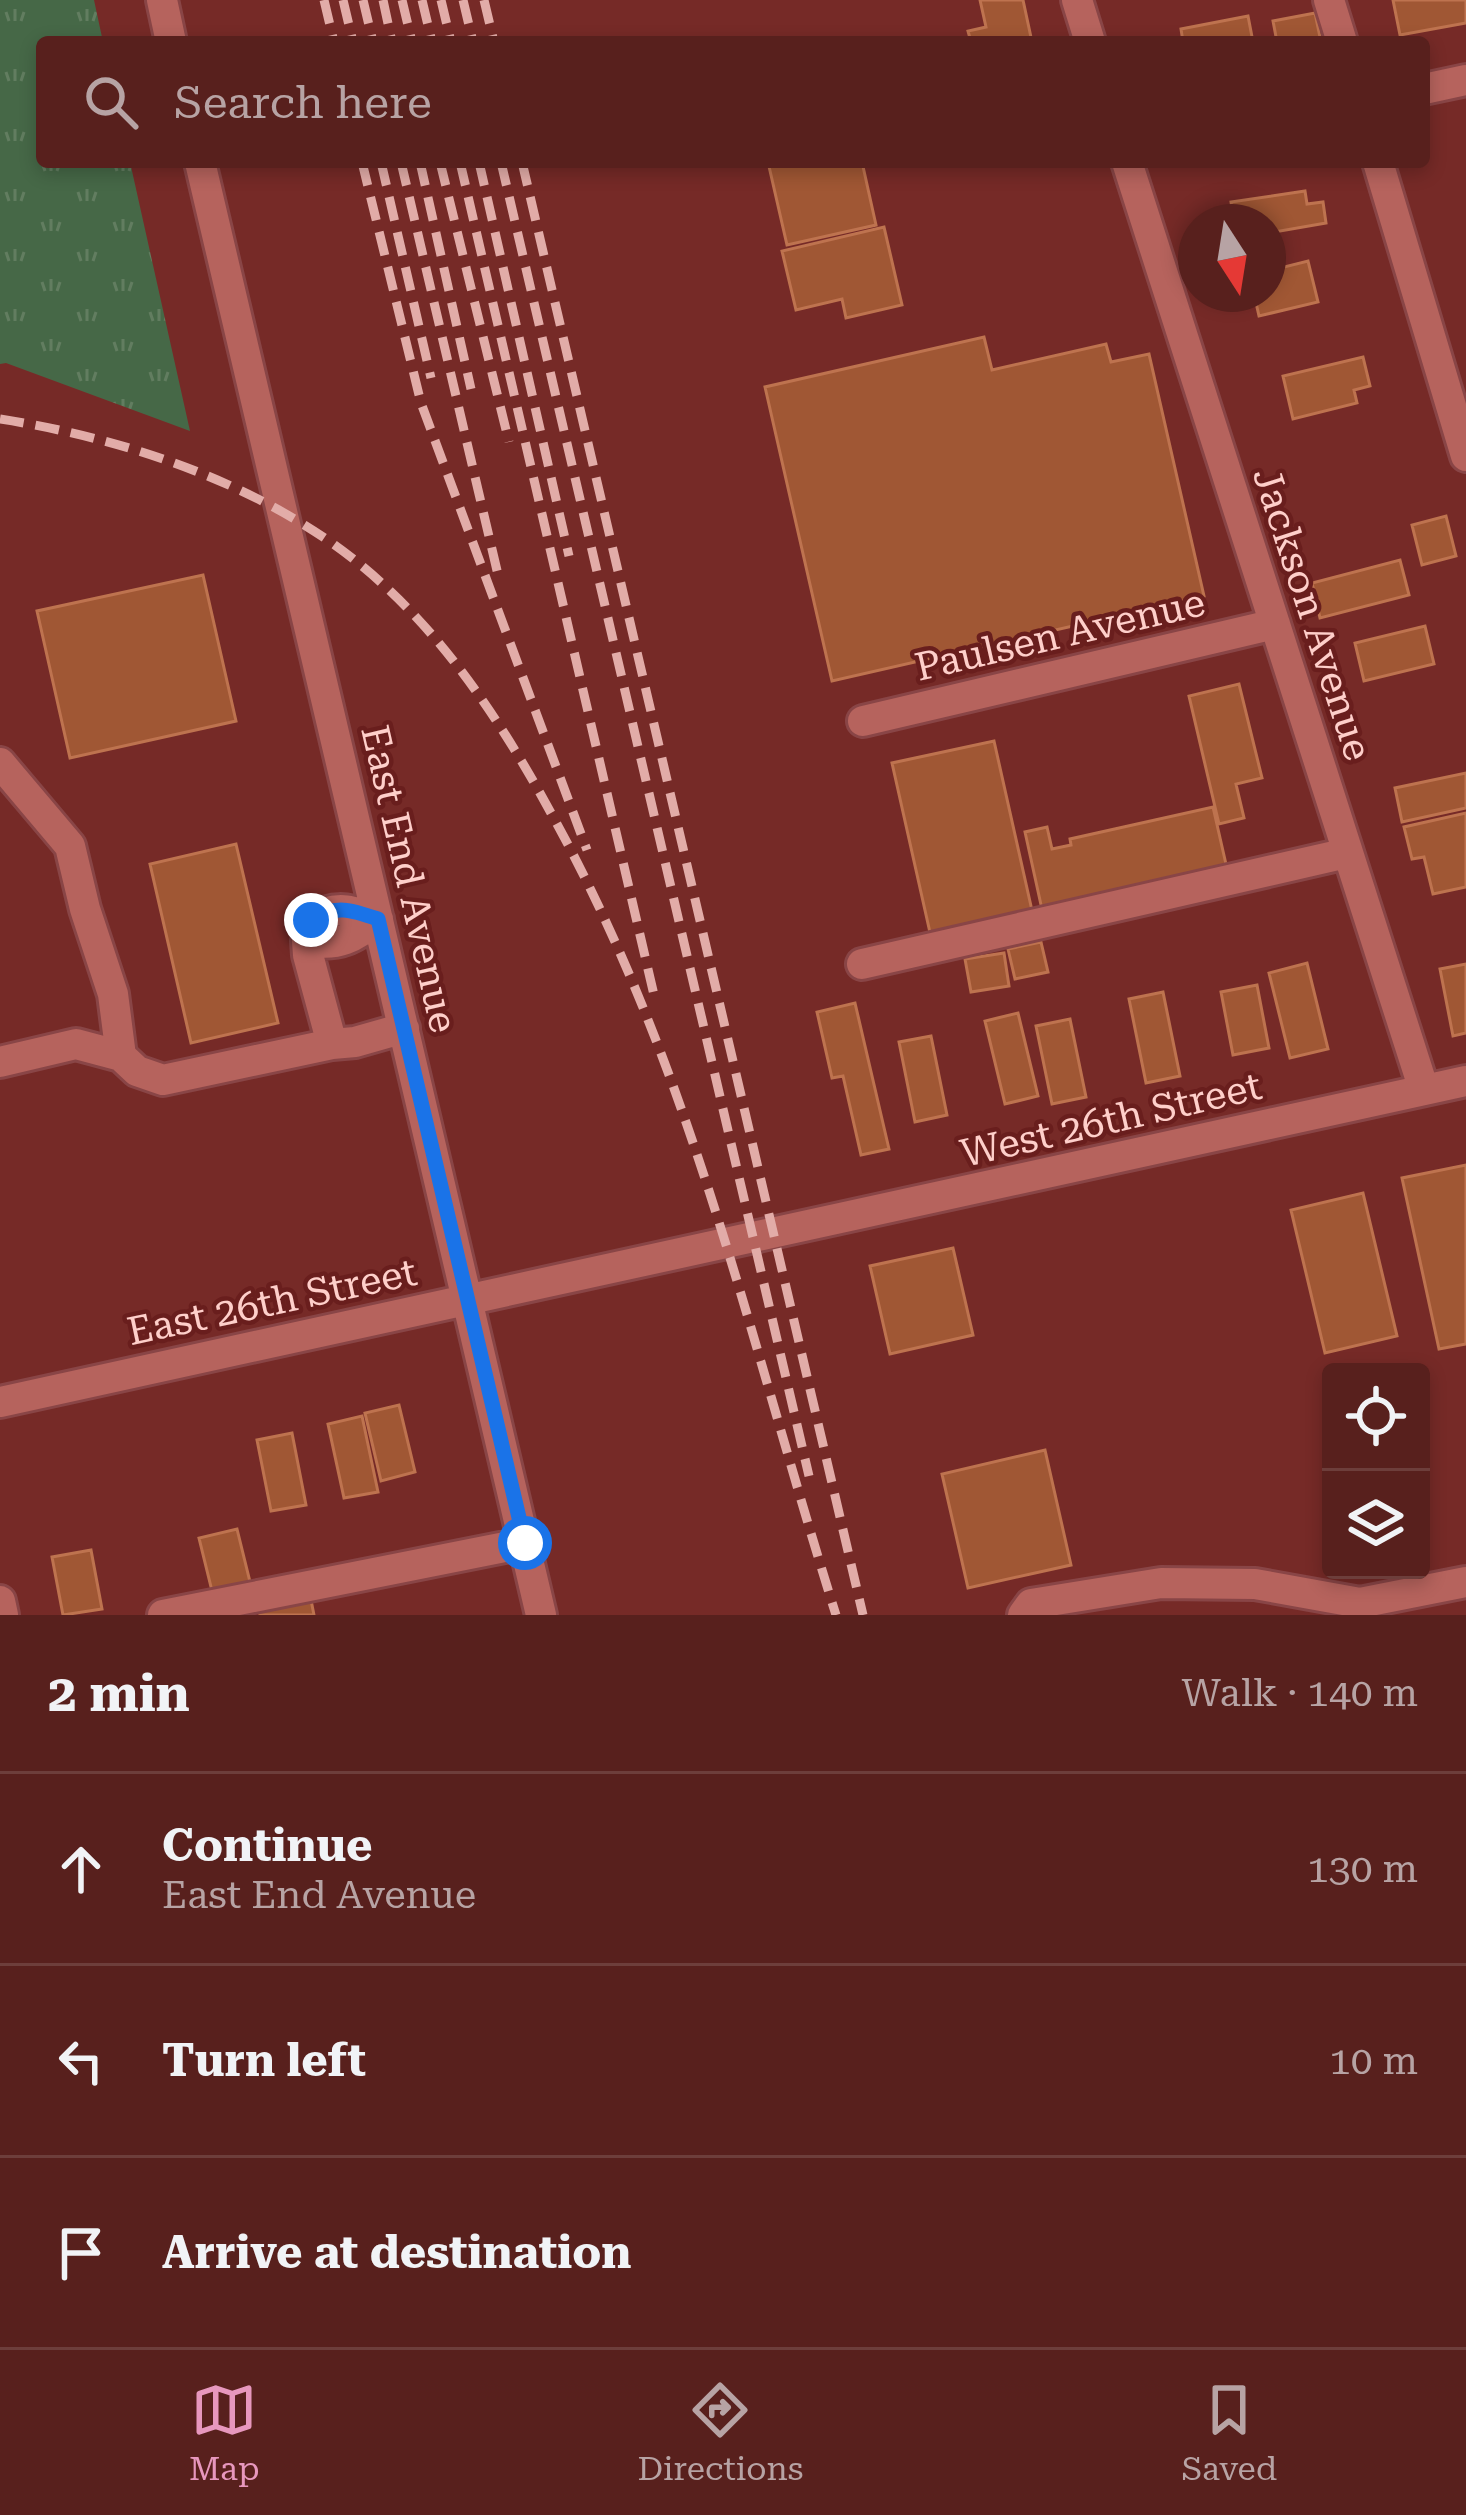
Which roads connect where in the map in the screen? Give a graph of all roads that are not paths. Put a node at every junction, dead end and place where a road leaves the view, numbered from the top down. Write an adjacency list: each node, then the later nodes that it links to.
1 (161, 0): 4 (street)
2 (1077, 0): 5 (street)
3 (1329, 0): 6 (street)
4 (170, 36)
5 (1088, 36)
6 (1340, 36)
7 (1466, 80): 8 (street)
8 (1430, 88)
9 (201, 168): 17 (street, East End Avenue)
10 (1129, 168): 13 (street, Jackson Avenue)
11 (1380, 168): 12 (street)
12 (1466, 456)
13 (1275, 625): 14 (street, Paulsen Avenue); 16 (street, Jackson Avenue)
14 (863, 721)
15 (0, 763): 21 (street)
16 (1347, 853): 18 (street); 24 (street, Jackson Avenue)
17 (378, 919): 19 (street, East End Avenue); 20 (street)
18 (862, 964)
19 (404, 1028): 20 (street); 26 (street, East End Avenue)
20 (332, 1044): 21 (street)
21 (121, 1056): 22 (street)
22 (0, 1062)
23 (1466, 1081): 24 (street, West 26th Street)
24 (1424, 1090): 25 (street, West 26th Street)
25 (773, 1235): 26 (street, East 26th Street)
26 (468, 1298): 27 (street, East 26th Street); 28 (street, East End Avenue)
27 (0, 1402)
28 (525, 1543): 32 (street); 33 (street, East End Avenue)
29 (1466, 1582): 34 (street)
30 (0, 1601): 31 (street)
31 (3, 1615)
32 (163, 1615)
33 (542, 1615)
34 (1023, 1615)

